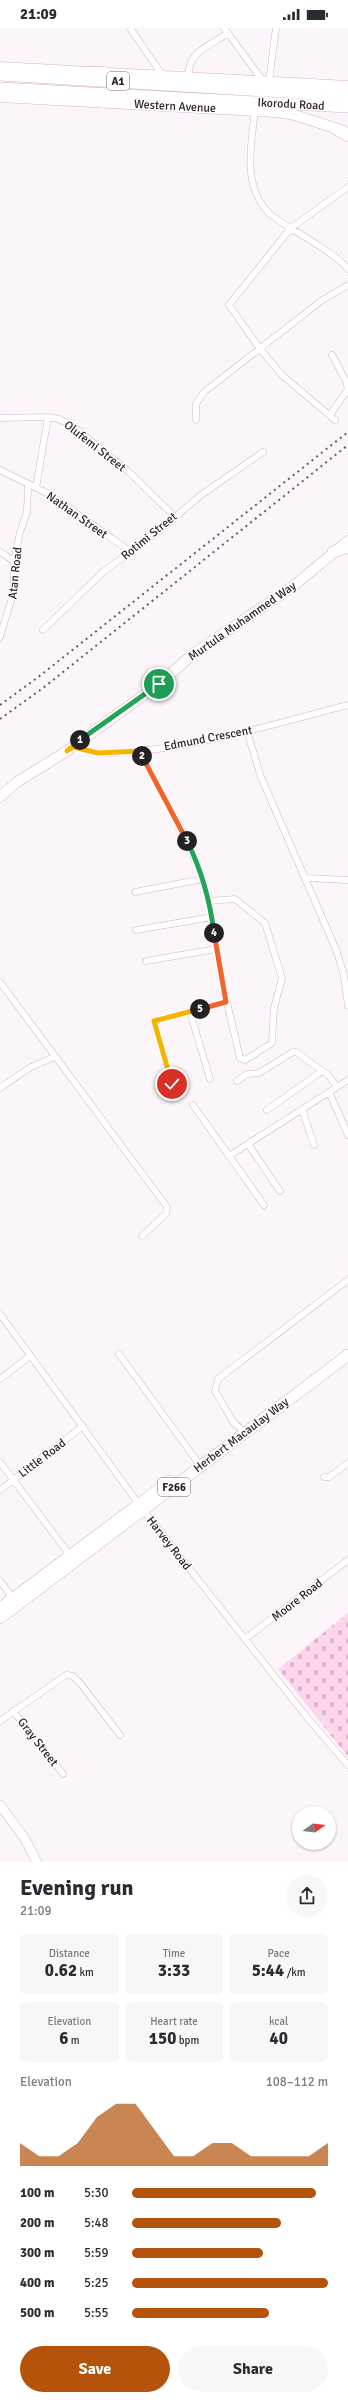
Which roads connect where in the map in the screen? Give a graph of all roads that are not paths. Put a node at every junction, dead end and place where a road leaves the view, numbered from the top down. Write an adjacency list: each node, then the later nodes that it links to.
1 (130, 28): 8 (street)
2 (276, 28): 10 (street)
3 (226, 30): 9 (street); 10 (street)
4 (0, 67): 5 (main road, Western Avenue)
5 (21, 72): 6 (highway, Western Avenue / A1); 7 (highway, Western Avenue / A1); 7 (highway)
6 (0, 75)
7 (104, 76): 8 (main road, Western Avenue); 14 (highway, Western Avenue / A1)
8 (163, 77): 9 (main road, Western Avenue)
9 (189, 77): 10 (main road, Western Avenue)
10 (266, 81): 11 (main road, Western Avenue)
11 (348, 86)
12 (0, 88): 13 (highway, Western Avenue / A1)
13 (37, 94): 16 (main road, Western Avenue); 17 (highway); 17 (highway, Western Avenue / A1)
14 (235, 96): 15 (highway, Ikorodu Road / A1); 17 (highway, Western Avenue / A1); 18 (highway, Ikorodu Road / A1)
15 (348, 96)
16 (0, 97)
17 (103, 98): 19 (main road, Western Avenue)
18 (348, 107)
19 (255, 111): 20 (main road, Western Avenue); 24 (street)
20 (336, 129): 21 (main road, Western Avenue); 22 (highway)
21 (348, 131)
22 (348, 136)
23 (348, 187): 24 (street)
24 (291, 228): 25 (street); 27 (street)
25 (348, 269)
26 (348, 285): 27 (street)
27 (260, 350): 29 (street); 32 (street)
28 (332, 355): 29 (street)
29 (330, 415): 33 (street)
30 (48, 417): 31 (street, Olufemi Street); 37 (street); 38 (street, Olufemi Street)
31 (0, 418)
32 (196, 420)
33 (335, 420)
34 (263, 452): 38 (street, Rotimi Street)
35 (0, 470): 36 (street, Nathan Street)
36 (28, 485): 37 (street, Nathan Street); 44 (street, Atan Road)
37 (36, 488): 42 (street, Nathan Street)
38 (174, 516): 42 (street, Rotimi Street)
39 (348, 541): 43 (main road, Murtula Muhammed Way)
40 (348, 547): 43 (highway)
41 (0, 552): 44 (street)
42 (131, 552): 45 (street, Rotimi Street)
43 (333, 552): 49 (main road, Murtula Muhammed Way)
44 (14, 561): 46 (street, Atan Road)
45 (43, 630)
46 (0, 637)
47 (348, 705): 48 (street, Edmund Crescent)
48 (247, 731): 50 (street, Edmund Crescent); 54 (street)
49 (67, 751): 50 (street, Edmund Crescent); 51 (main road, Murtula Muhammed Way)
50 (139, 751): 55 (street)
51 (17, 782): 52 (street); 53 (main road, Murtula Muhammed Way)
52 (0, 793)
53 (0, 797)
54 (305, 878): 56 (street); 64 (street)
55 (203, 879): 57 (street); 58 (street)
56 (348, 880)
57 (135, 892)
58 (209, 901): 59 (street); 66 (street)
59 (212, 917): 60 (street); 61 (street)
60 (136, 930)
61 (216, 949): 63 (street); 66 (street)
62 (348, 960): 64 (street)
63 (146, 961)
64 (341, 962): 67 (street)
65 (0, 982): 69 (street)
66 (226, 1002): 68 (street)
67 (348, 1006)
68 (190, 1012): 71 (street); 74 (street)
69 (54, 1057): 76 (street); 87 (street)
70 (322, 1071): 73 (street); 75 (street); 80 (street)
71 (210, 1079)
72 (348, 1080): 75 (street)
73 (237, 1081)
74 (172, 1084)
75 (337, 1087): 77 (street)
76 (0, 1088)
77 (329, 1092): 79 (street); 81 (street)
78 (193, 1105): 84 (street)
79 (302, 1109): 82 (street); 83 (street)
80 (267, 1110)
81 (348, 1135)
82 (248, 1144): 84 (street); 85 (street)
83 (314, 1144)
84 (229, 1156): 86 (street)
85 (280, 1191)
86 (264, 1205)
87 (142, 1236)
88 (348, 1280): 96 (street)
89 (0, 1314): 93 (street, Harvey Road)
90 (348, 1348): 96 (highway, Herbert Macaulay Way / F266)
91 (119, 1354): 97 (street)
92 (348, 1355): 103 (highway, Herbert Macaulay Way / F266)
93 (30, 1356): 94 (street); 95 (street, Harvey Road)
94 (0, 1378)
95 (83, 1426): 101 (street, Little Road); 103 (street, Harvey Road)
96 (241, 1429): 97 (highway, Herbert Macaulay Way / F266)
97 (197, 1461): 103 (highway, Herbert Macaulay Way / F266)
98 (0, 1462): 101 (street)
99 (348, 1463): 100 (street)
100 (324, 1477)
101 (13, 1479): 102 (street, Little Road); 104 (street)
102 (0, 1490)
103 (141, 1507): 104 (highway, Herbert Macaulay Way / F266); 109 (highway, Herbert Macaulay Way / F266); 110 (street, Harvey Road)
104 (70, 1554): 107 (highway, Herbert Macaulay Way / F266)
105 (348, 1560): 110 (street, Moore Road)
106 (0, 1581): 107 (street)
107 (13, 1598): 108 (highway, Herbert Macaulay Way / F266)
108 (0, 1608)
109 (0, 1618)
110 (245, 1639): 114 (street, Harvey Road)
111 (14, 1711): 112 (street); 113 (street); 115 (street, Gray Street)
112 (0, 1721)
113 (120, 1735)
114 (348, 1765)
115 (63, 1774)
116 (0, 1805): 117 (street)
117 (37, 1862)

